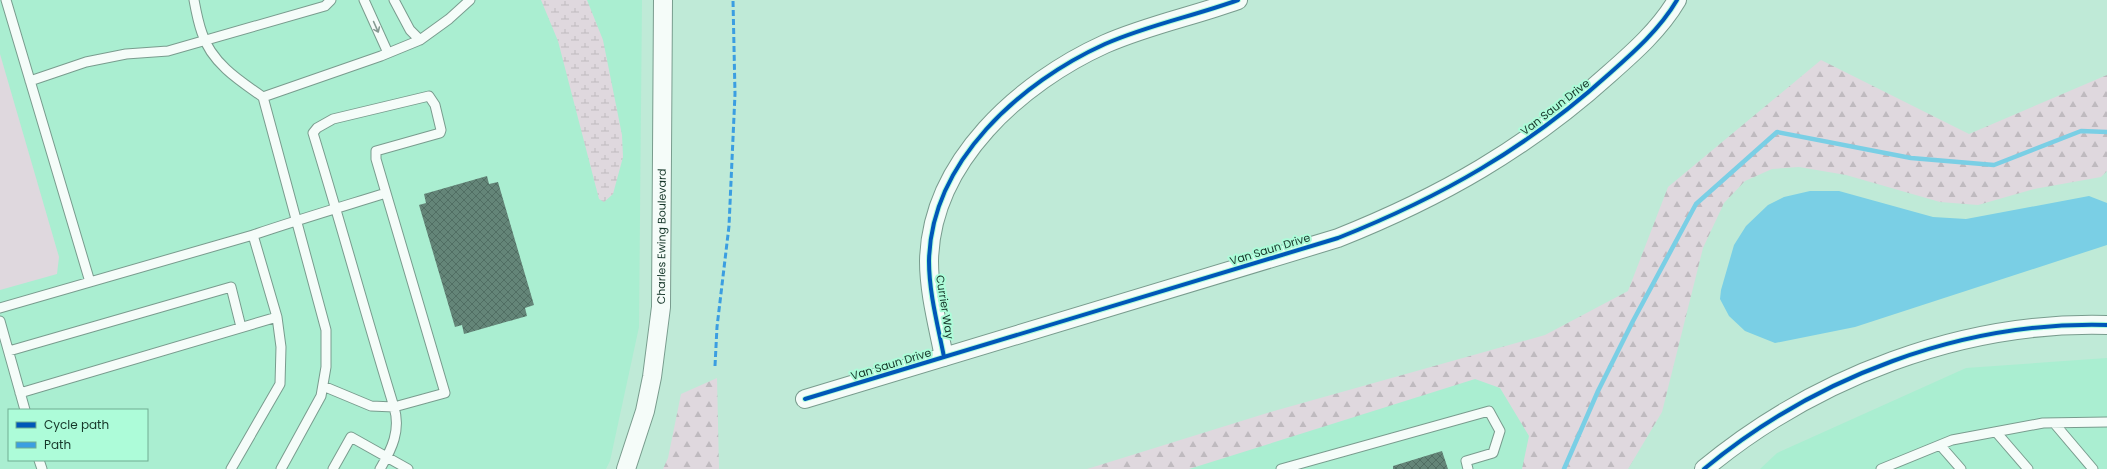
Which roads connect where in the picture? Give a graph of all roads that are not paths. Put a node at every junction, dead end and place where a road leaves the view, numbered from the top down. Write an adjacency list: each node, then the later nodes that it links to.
1 (6, 0): 13 (lane)
2 (194, 0): 11 (lane)
3 (331, 0): 11 (lane)
4 (364, 0): 12 (lane, one-way to 12)
5 (394, 0): 10 (lane)
6 (663, 0): 43 (street, Charles Ewing Boulevard)
7 (1238, 0): 26 (street, Currier Way)
8 (1677, 0): 26 (street, Van Saun Drive)
9 (466, 2): 10 (lane)
10 (420, 40): 12 (lane)
11 (205, 41): 13 (lane); 14 (lane)
12 (388, 53): 14 (lane)
13 (30, 81): 19 (lane)
14 (263, 96): 17 (lane)
15 (386, 193): 16 (lane); 16 (lane); 30 (lane)
16 (336, 208): 17 (lane); 30 (lane)
17 (296, 220): 18 (lane); 27 (lane)
18 (253, 235): 19 (lane); 21 (lane)
19 (90, 282): 20 (lane)
20 (0, 308)
21 (277, 316): 24 (lane); 38 (lane)
22 (0, 321): 25 (lane)
23 (2107, 325): 46 (street)
24 (241, 328): 25 (lane); 28 (lane)
25 (9, 351): 28 (lane)
26 (944, 357): 29 (street, Van Saun Drive)
27 (323, 386): 30 (lane); 39 (lane)
28 (20, 393): 31 (lane)
29 (805, 399)
30 (394, 407): 36 (lane)
31 (25, 409)
32 (2107, 422): 33 (lane)
33 (2054, 423): 34 (lane); 50 (lane)
34 (1996, 432): 35 (lane); 49 (lane)
35 (1940, 445): 37 (lane); 48 (lane)
36 (387, 457): 40 (lane); 41 (lane); 42 (lane)
37 (1896, 466): 47 (lane)
38 (231, 469)
39 (281, 469)
40 (333, 469)
41 (380, 469)
42 (408, 469)
43 (626, 469)
44 (1280, 469): 45 (lane)
45 (1468, 469)
46 (1704, 469)
47 (1881, 469)
48 (1961, 469)
49 (2028, 469)
50 (2093, 469)

